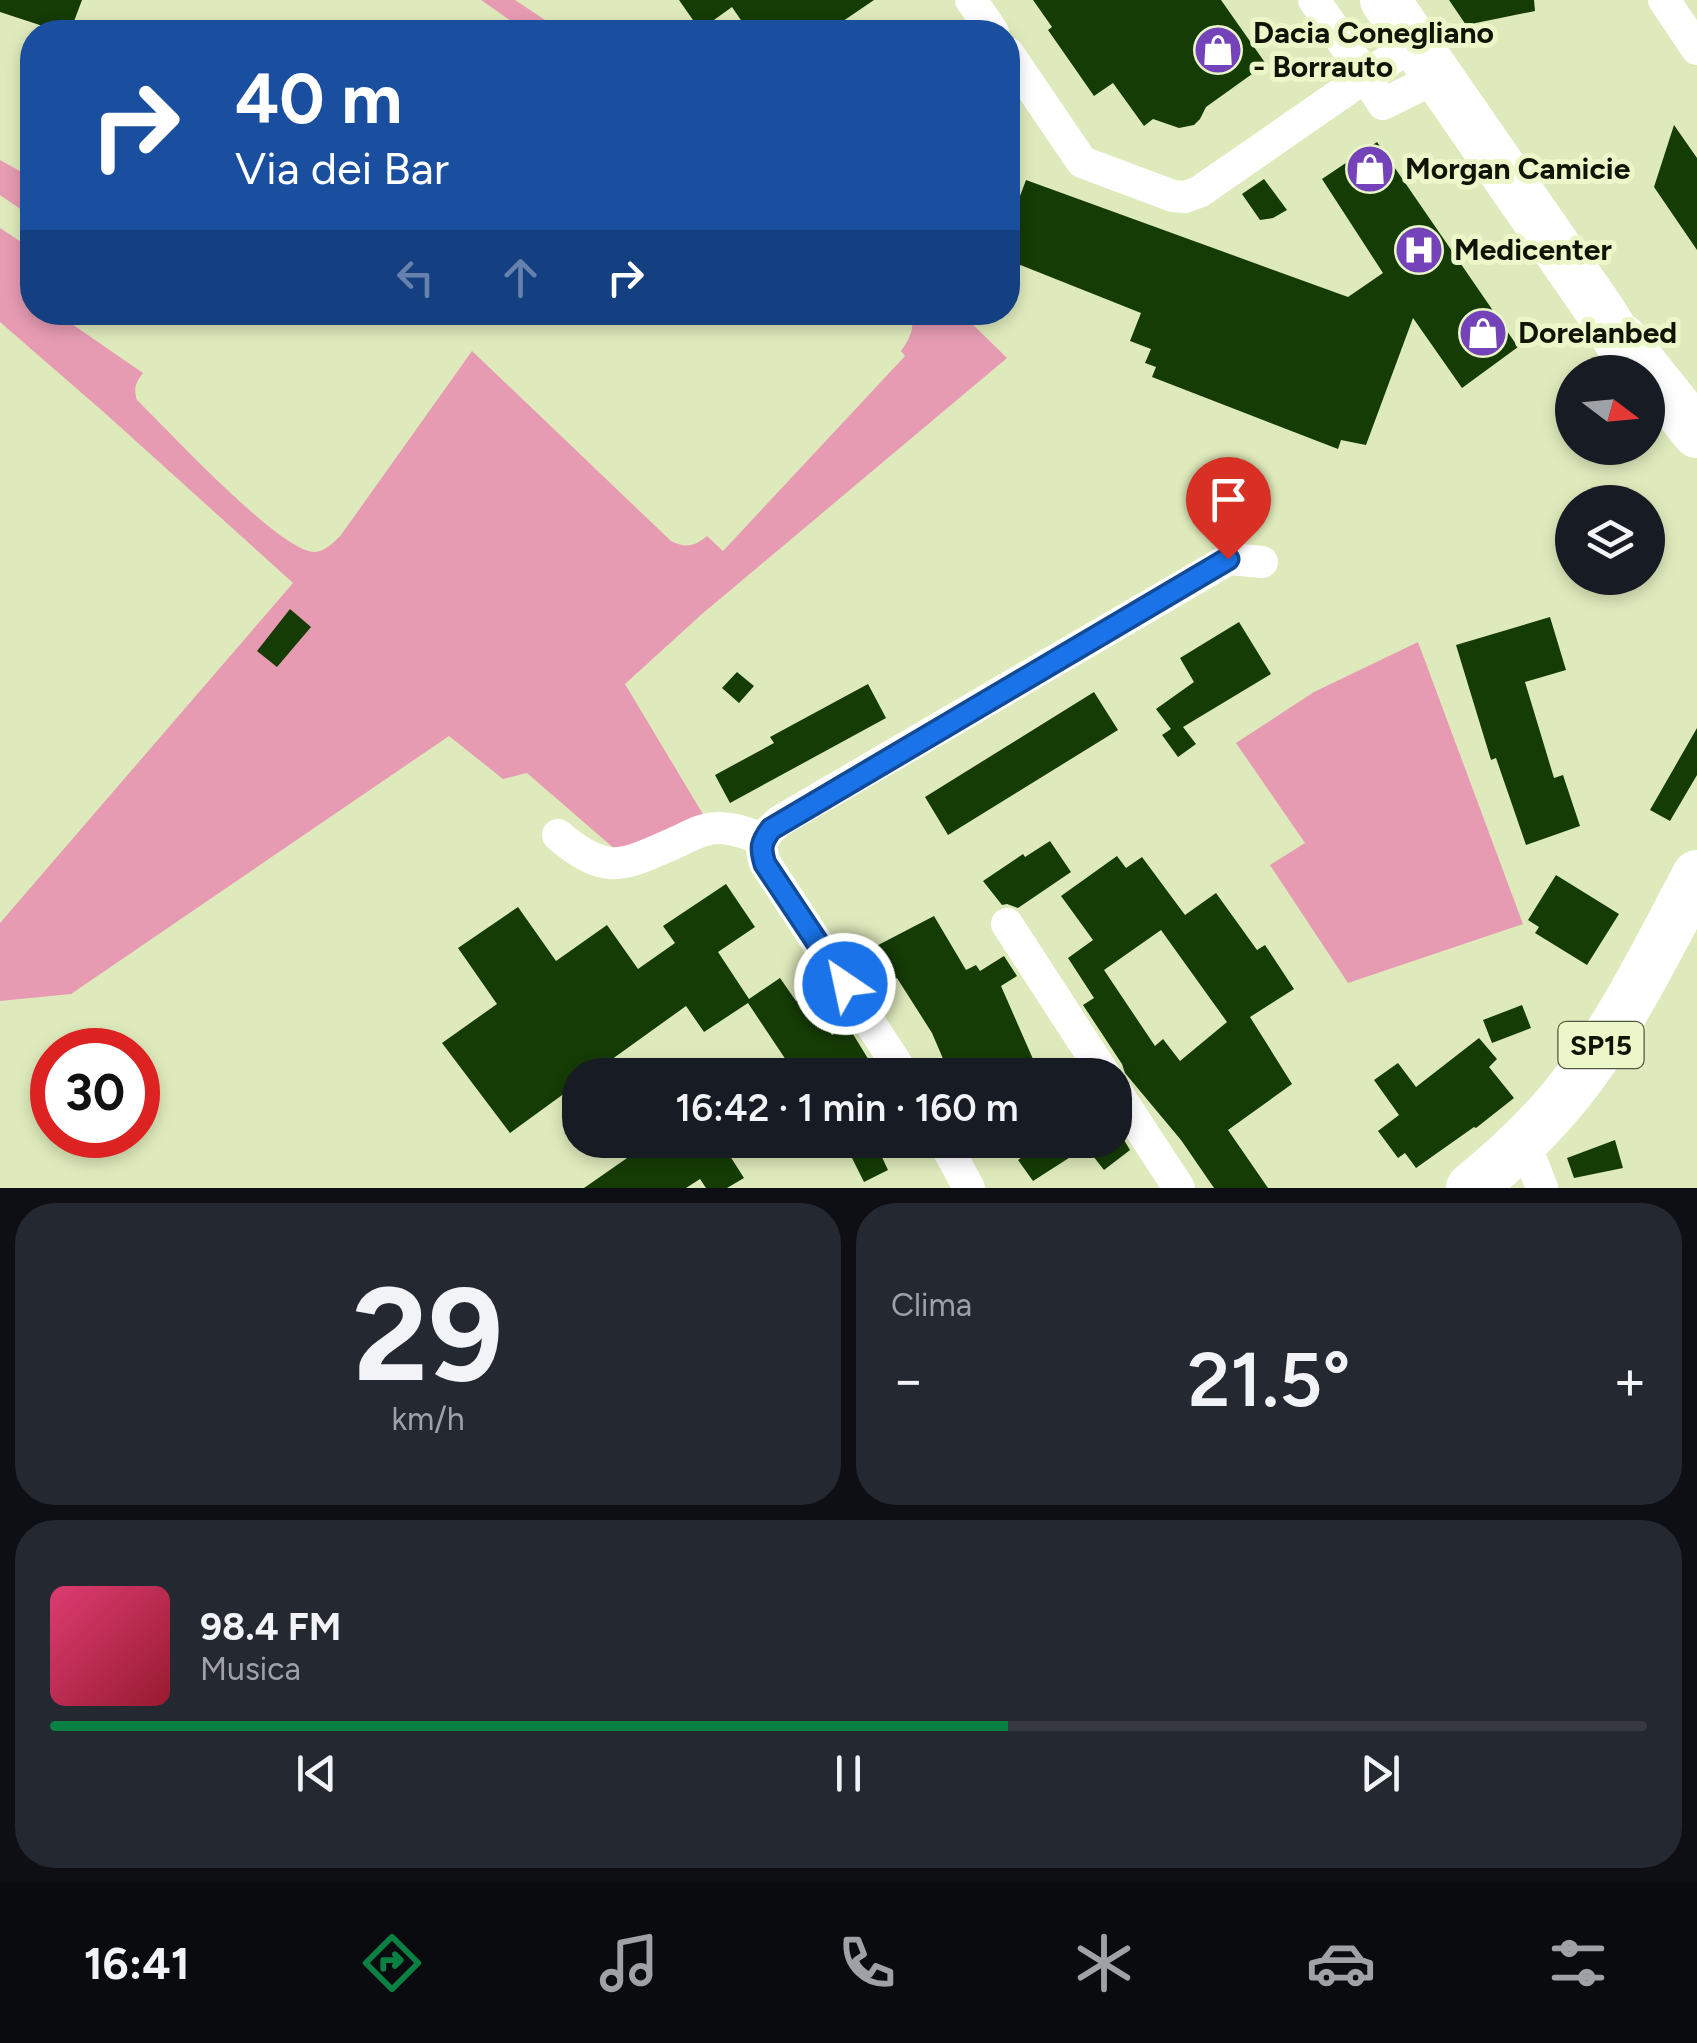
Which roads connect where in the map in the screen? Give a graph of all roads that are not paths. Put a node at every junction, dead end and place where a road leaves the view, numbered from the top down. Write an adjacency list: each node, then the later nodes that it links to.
1 (1314, 0): 7 (street)
2 (1384, 0): 5 (main road)
3 (1664, 0): 4 (street)
4 (1697, 49)
5 (1426, 60): 7 (street); 8 (main road)
6 (1020, 72): 7 (street)
7 (1365, 77)
8 (1599, 309): 9 (main road); 11 (main road)
9 (1627, 355)
10 (1665, 416): 12 (main road)
11 (1697, 433)
12 (1697, 469)
13 (1262, 562): 15 (street)
14 (558, 835): 15 (street)
15 (762, 840): 18 (street)
16 (1697, 875): 21 (main road, SP15)
17 (1007, 924): 19 (street)
18 (893, 1058)
19 (1094, 1058)
20 (1132, 1116): 24 (street)
21 (1524, 1141): 25 (main road, SP15); 26 (street)
22 (953, 1158): 23 (street)
23 (969, 1188)
24 (1179, 1188)
25 (1471, 1188)
26 (1542, 1188)

